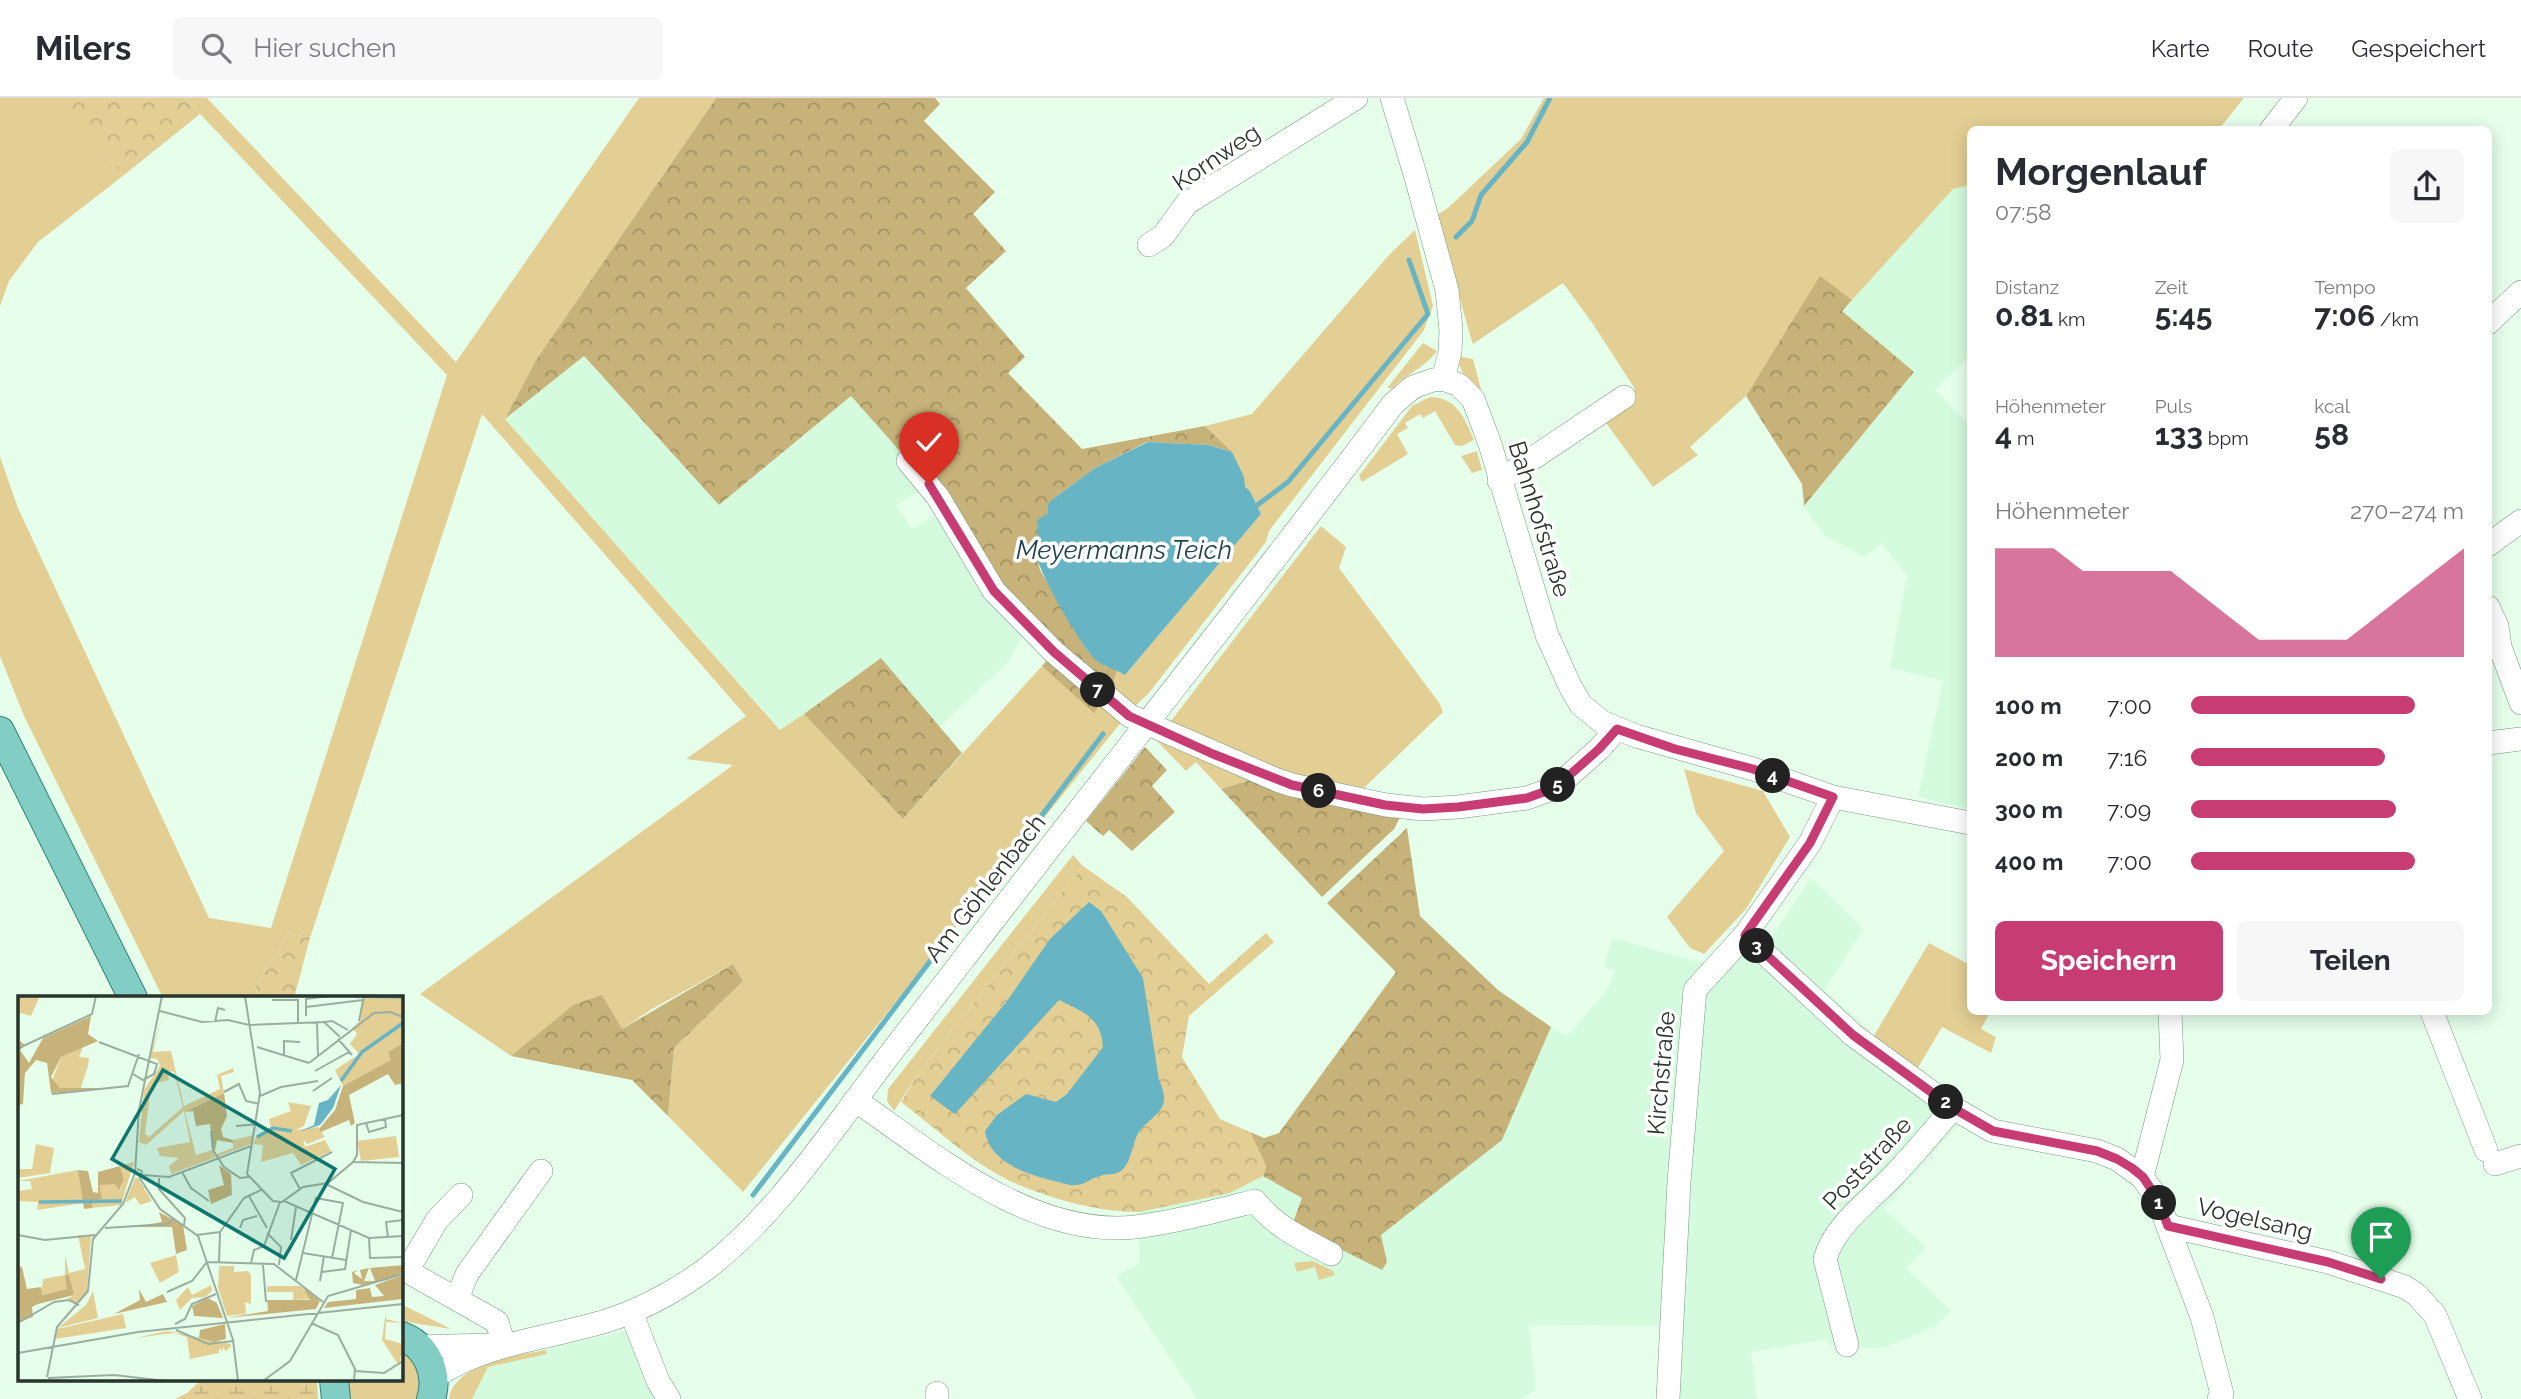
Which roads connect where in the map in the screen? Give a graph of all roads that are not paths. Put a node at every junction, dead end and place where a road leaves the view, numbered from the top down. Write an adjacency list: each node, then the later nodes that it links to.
1 (1356, 98): 5 (street, Kornweg)
2 (1392, 98): 8 (street)
3 (2296, 98): 4 (street)
4 (2274, 126)
5 (1149, 245)
6 (2521, 292): 7 (street)
7 (2504, 316)
8 (1443, 379): 11 (street, Bahnhofstraße); 16 (street, Am Göhlenbach)
9 (1624, 397): 11 (street)
10 (908, 461): 16 (street)
11 (1499, 481): 17 (street, Bahnhofstraße)
12 (2521, 521): 13 (street)
13 (2492, 542)
14 (2492, 615): 15 (street)
15 (2521, 703)
16 (1149, 724): 17 (street); 27 (street, Am Göhlenbach)
17 (1617, 729): 21 (street, Bahnhofstraße)
18 (0, 730): 24 (main road)
19 (2521, 739): 20 (street)
20 (2492, 743)
21 (1833, 797): 22 (street, Bahnhofstraße); 23 (street, Kirchstraße)
22 (1967, 822)
23 (1745, 935): 28 (street); 42 (street, Kirchstraße)
24 (132, 996)
25 (2170, 1015): 31 (street)
26 (2433, 1015): 29 (street)
27 (855, 1100): 34 (street); 36 (street, Am Göhlenbach)
28 (1953, 1108): 31 (street); 39 (street, Poststraße)
29 (2521, 1156)
30 (541, 1171): 35 (street)
31 (2143, 1177): 33 (street)
32 (461, 1195): 35 (street)
33 (2168, 1226): 43 (street); 44 (street, Vogelsang)
34 (1331, 1254)
35 (457, 1299): 38 (street)
36 (631, 1312): 38 (street, Am Göhlenbach); 41 (street)
37 (410, 1342): 38 (street, Am Göhlenbach); 40 (main road)
38 (504, 1345): 40 (street, Am Göhlenbach)
39 (1846, 1345)
40 (432, 1388)
41 (669, 1399)
42 (1668, 1399)
43 (2219, 1399)
44 (2470, 1399)

